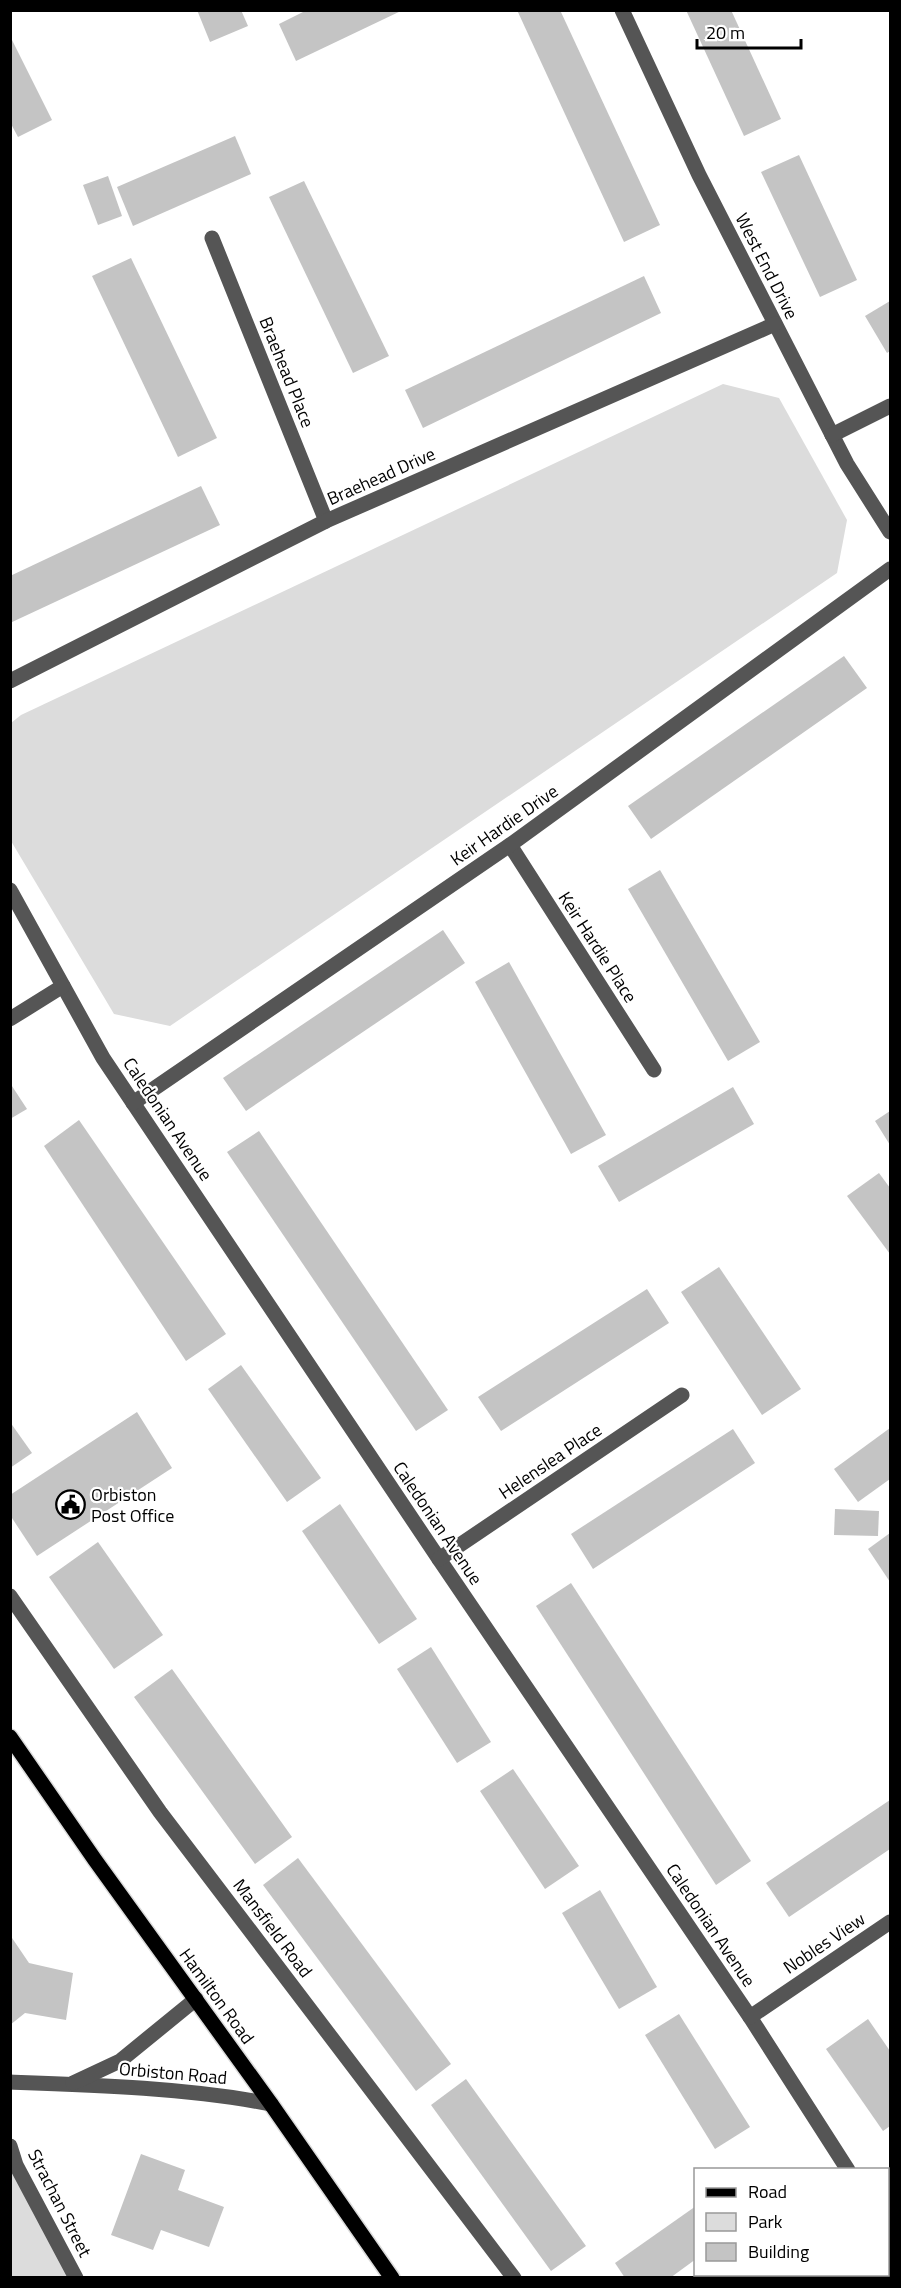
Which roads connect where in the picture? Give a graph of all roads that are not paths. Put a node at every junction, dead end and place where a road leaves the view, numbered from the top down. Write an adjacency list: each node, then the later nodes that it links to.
1 (622, 10): 3 (street, West End Drive)
2 (212, 238): 6 (street, Braehead Place)
3 (775, 324): 5 (street, West End Drive); 6 (street, Braehead Drive)
4 (891, 406): 5 (street)
5 (832, 435): 7 (street, West End Drive)
6 (326, 521): 9 (street, Braehead Drive)
7 (891, 532)
8 (891, 569): 10 (street, Keir Hardie Drive)
9 (10, 681)
10 (510, 845): 14 (street, Keir Hardie Place); 15 (street, Keir Hardie Drive)
11 (10, 890): 12 (street, Caledonian Avenue)
12 (63, 986): 13 (street); 15 (street, Caledonian Avenue)
13 (10, 1019)
14 (654, 1070)
15 (134, 1103): 17 (street, Caledonian Avenue)
16 (682, 1395): 17 (street, Helenslea Place)
17 (439, 1559): 22 (street, Caledonian Avenue)
18 (10, 1596): 30 (street, Mansfield Road)
19 (10, 1737): 21 (main road, Hamilton Road)
20 (891, 1922): 22 (street, Nobles View)
21 (196, 1999): 24 (street, Orbiston Road); 25 (main road, Hamilton Road)
22 (750, 2017): 27 (street, Caledonian Avenue)
23 (10, 2082): 24 (street, Orbiston Road)
24 (71, 2084): 25 (street, Orbiston Road)
25 (271, 2104): 29 (main road, Hamilton Road)
26 (10, 2146): 28 (street, Strachan Street)
27 (847, 2168)
28 (75, 2277)
29 (392, 2277)
30 (513, 2277)

